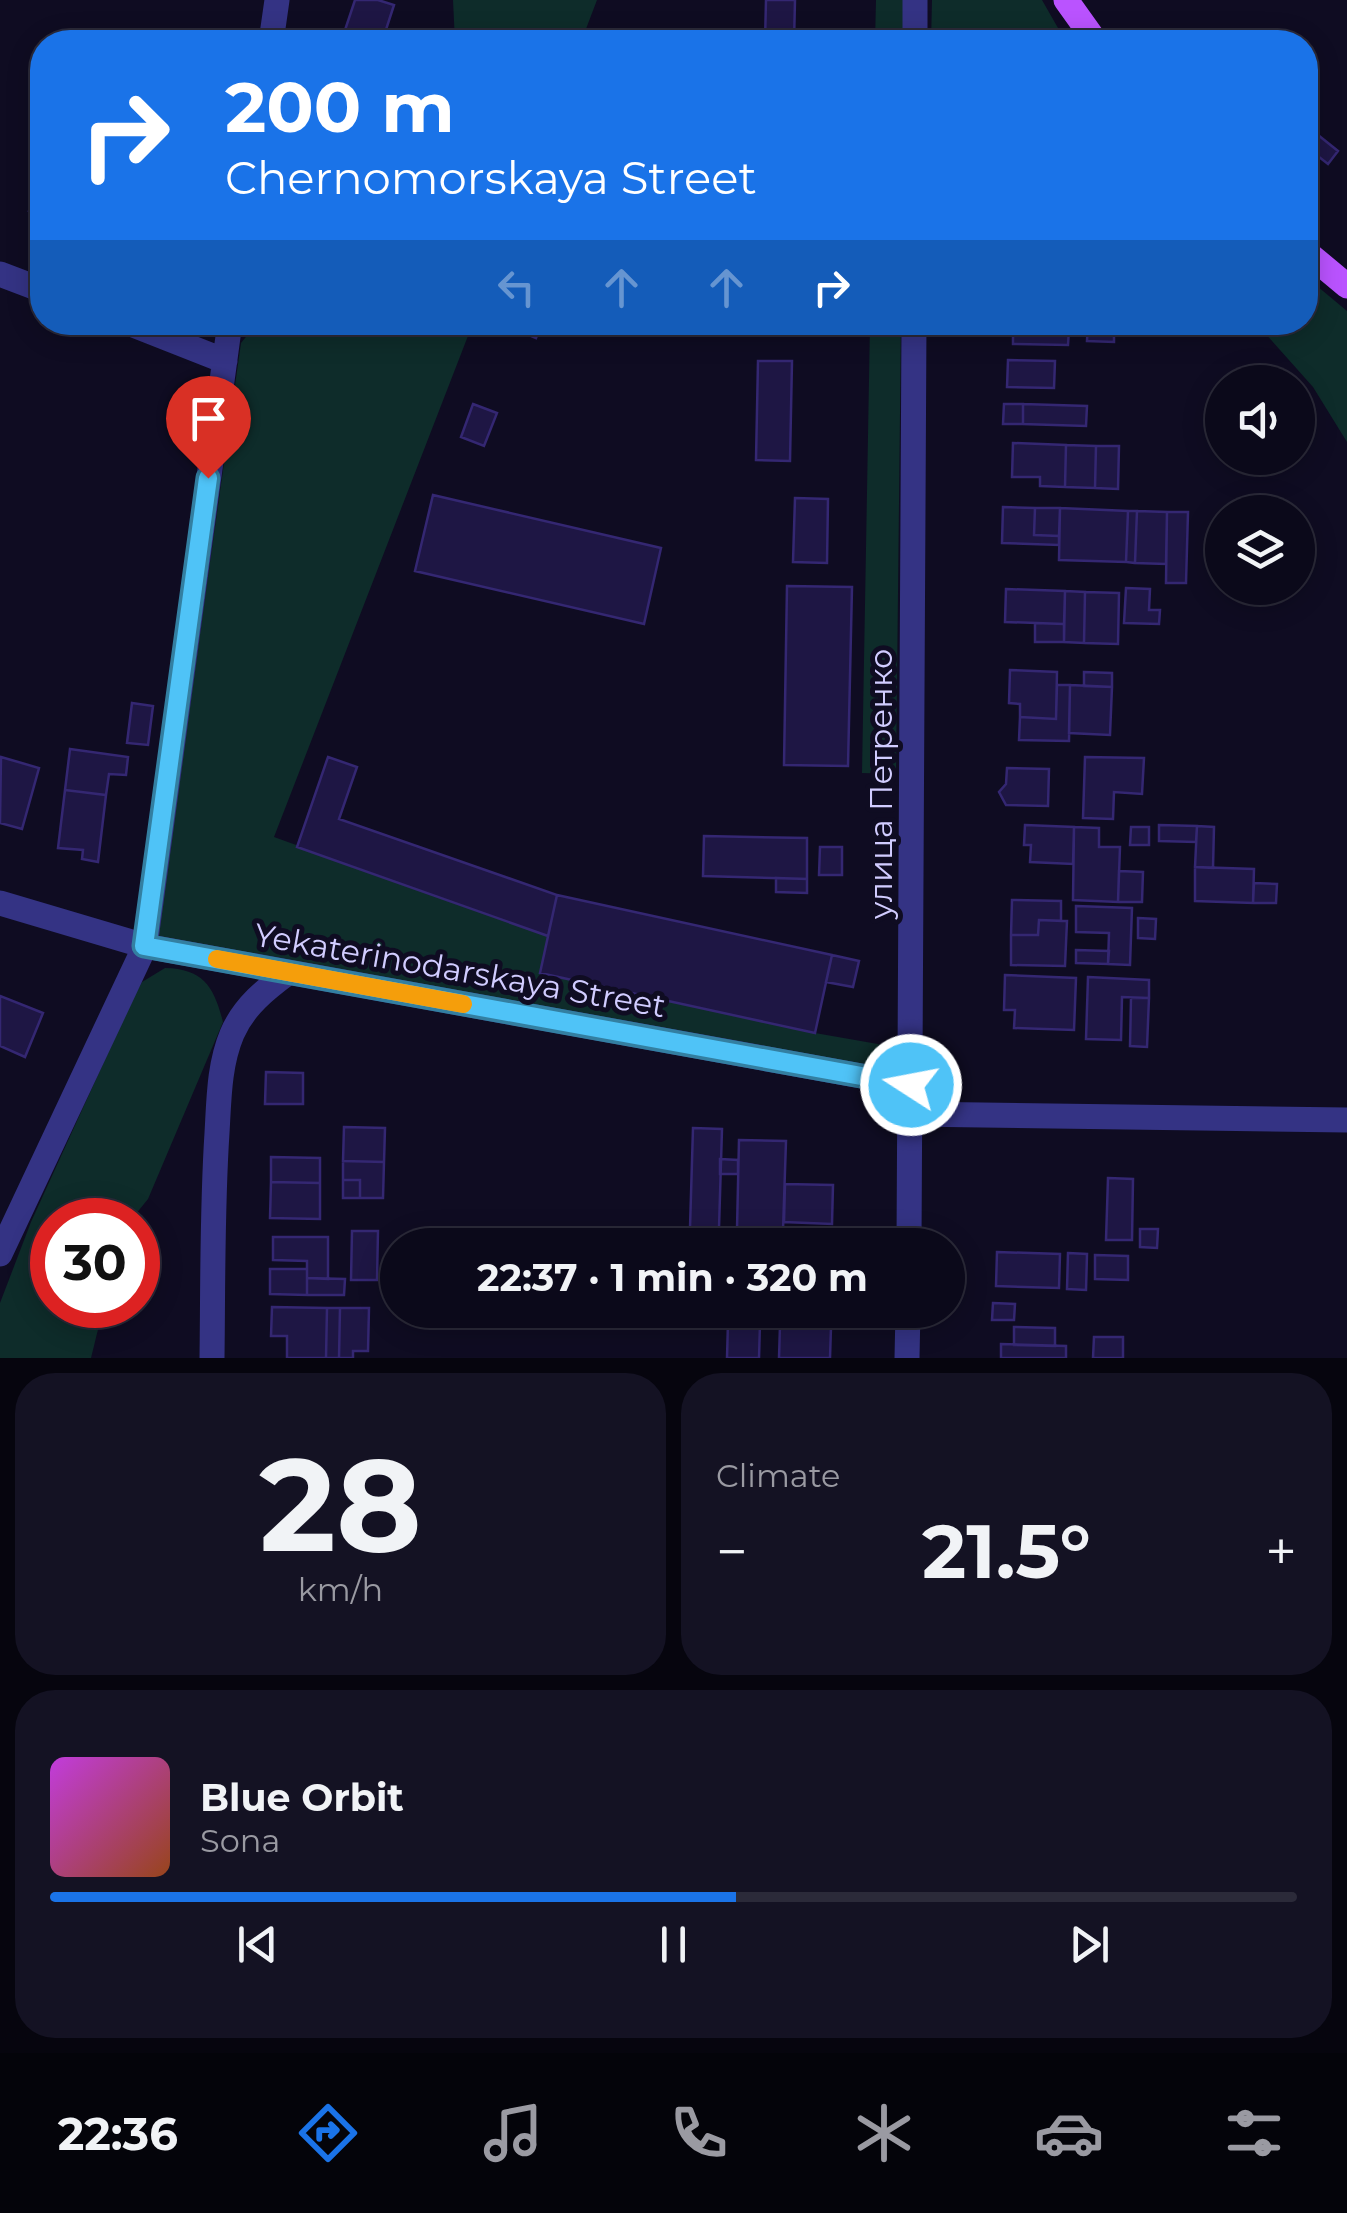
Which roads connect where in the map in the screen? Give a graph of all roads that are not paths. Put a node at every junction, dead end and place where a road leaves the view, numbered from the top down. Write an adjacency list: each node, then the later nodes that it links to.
1 (277, 0): 4 (street)
2 (915, 0): 5 (street)
3 (1066, 0): 6 (main road)
4 (272, 30)
5 (915, 30)
6 (1087, 30)
7 (1318, 262): 10 (main road)
8 (0, 274): 9 (street)
9 (30, 285)
10 (1347, 286)
11 (159, 335): 14 (street)
12 (228, 335): 14 (street)
13 (914, 335): 18 (street, улица Петренко)
14 (224, 361): 16 (street)
15 (0, 903): 16 (street, Yekaterinodarskaya Street)
16 (144, 946): 17 (street, Yekaterinodarskaya Street); 22 (street)
17 (289, 972): 18 (street, Yekaterinodarskaya Street); 24 (street)
18 (911, 1085): 19 (street, улица Петренко)
19 (911, 1114): 20 (street); 21 (street, улица Петренко)
20 (1347, 1120)
21 (909, 1228)
22 (0, 1254)
23 (908, 1328): 25 (street)
24 (212, 1358)
25 (907, 1358)

